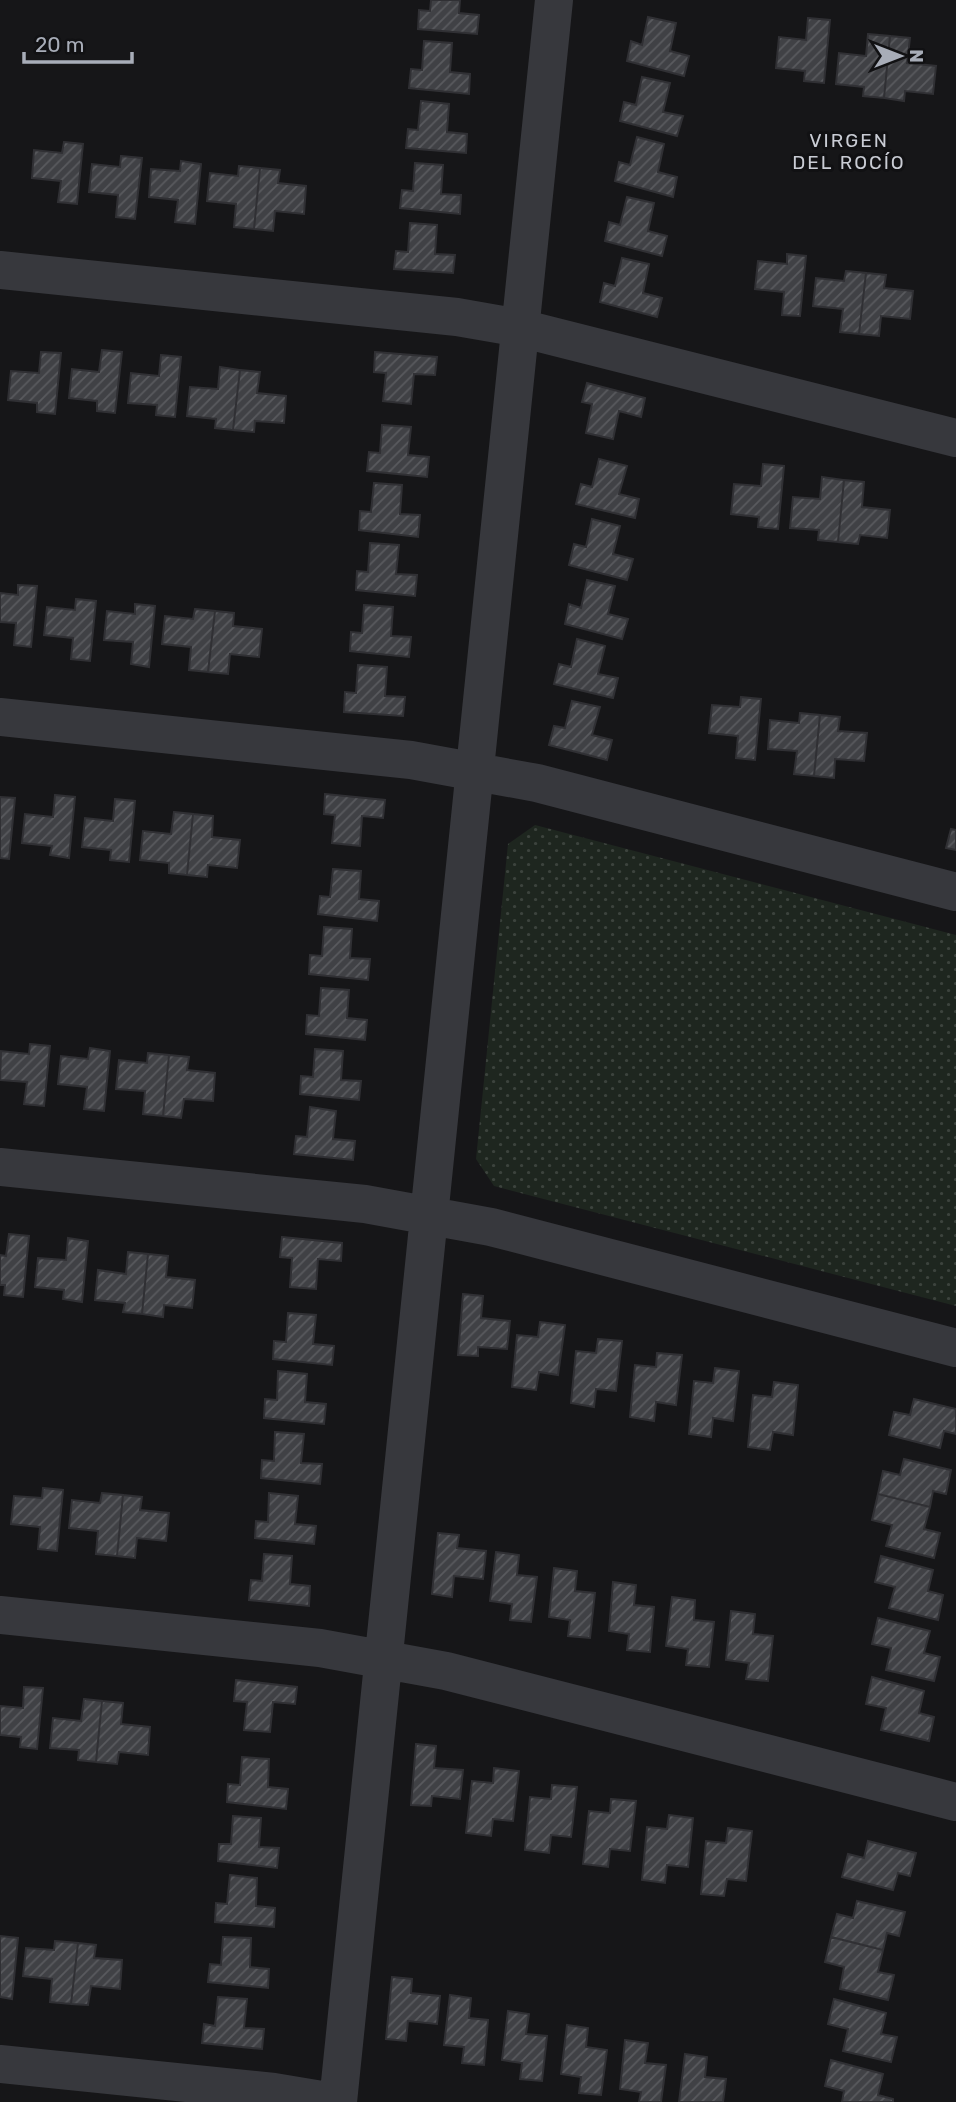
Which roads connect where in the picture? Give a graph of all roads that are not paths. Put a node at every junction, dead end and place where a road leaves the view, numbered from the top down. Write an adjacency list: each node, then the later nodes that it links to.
1 (554, 0): 3 (street)
2 (0, 270): 3 (street)
3 (520, 328): 4 (street); 6 (street)
4 (956, 438)
5 (0, 717): 6 (street)
6 (475, 772): 7 (street); 9 (street)
7 (956, 892)
8 (0, 1167): 9 (street)
9 (429, 1216): 10 (street); 12 (street)
10 (956, 1348)
11 (0, 1615): 12 (street)
12 (383, 1660): 13 (street); 15 (street)
13 (956, 1802)
14 (0, 2064): 15 (street)
15 (336, 2102)

